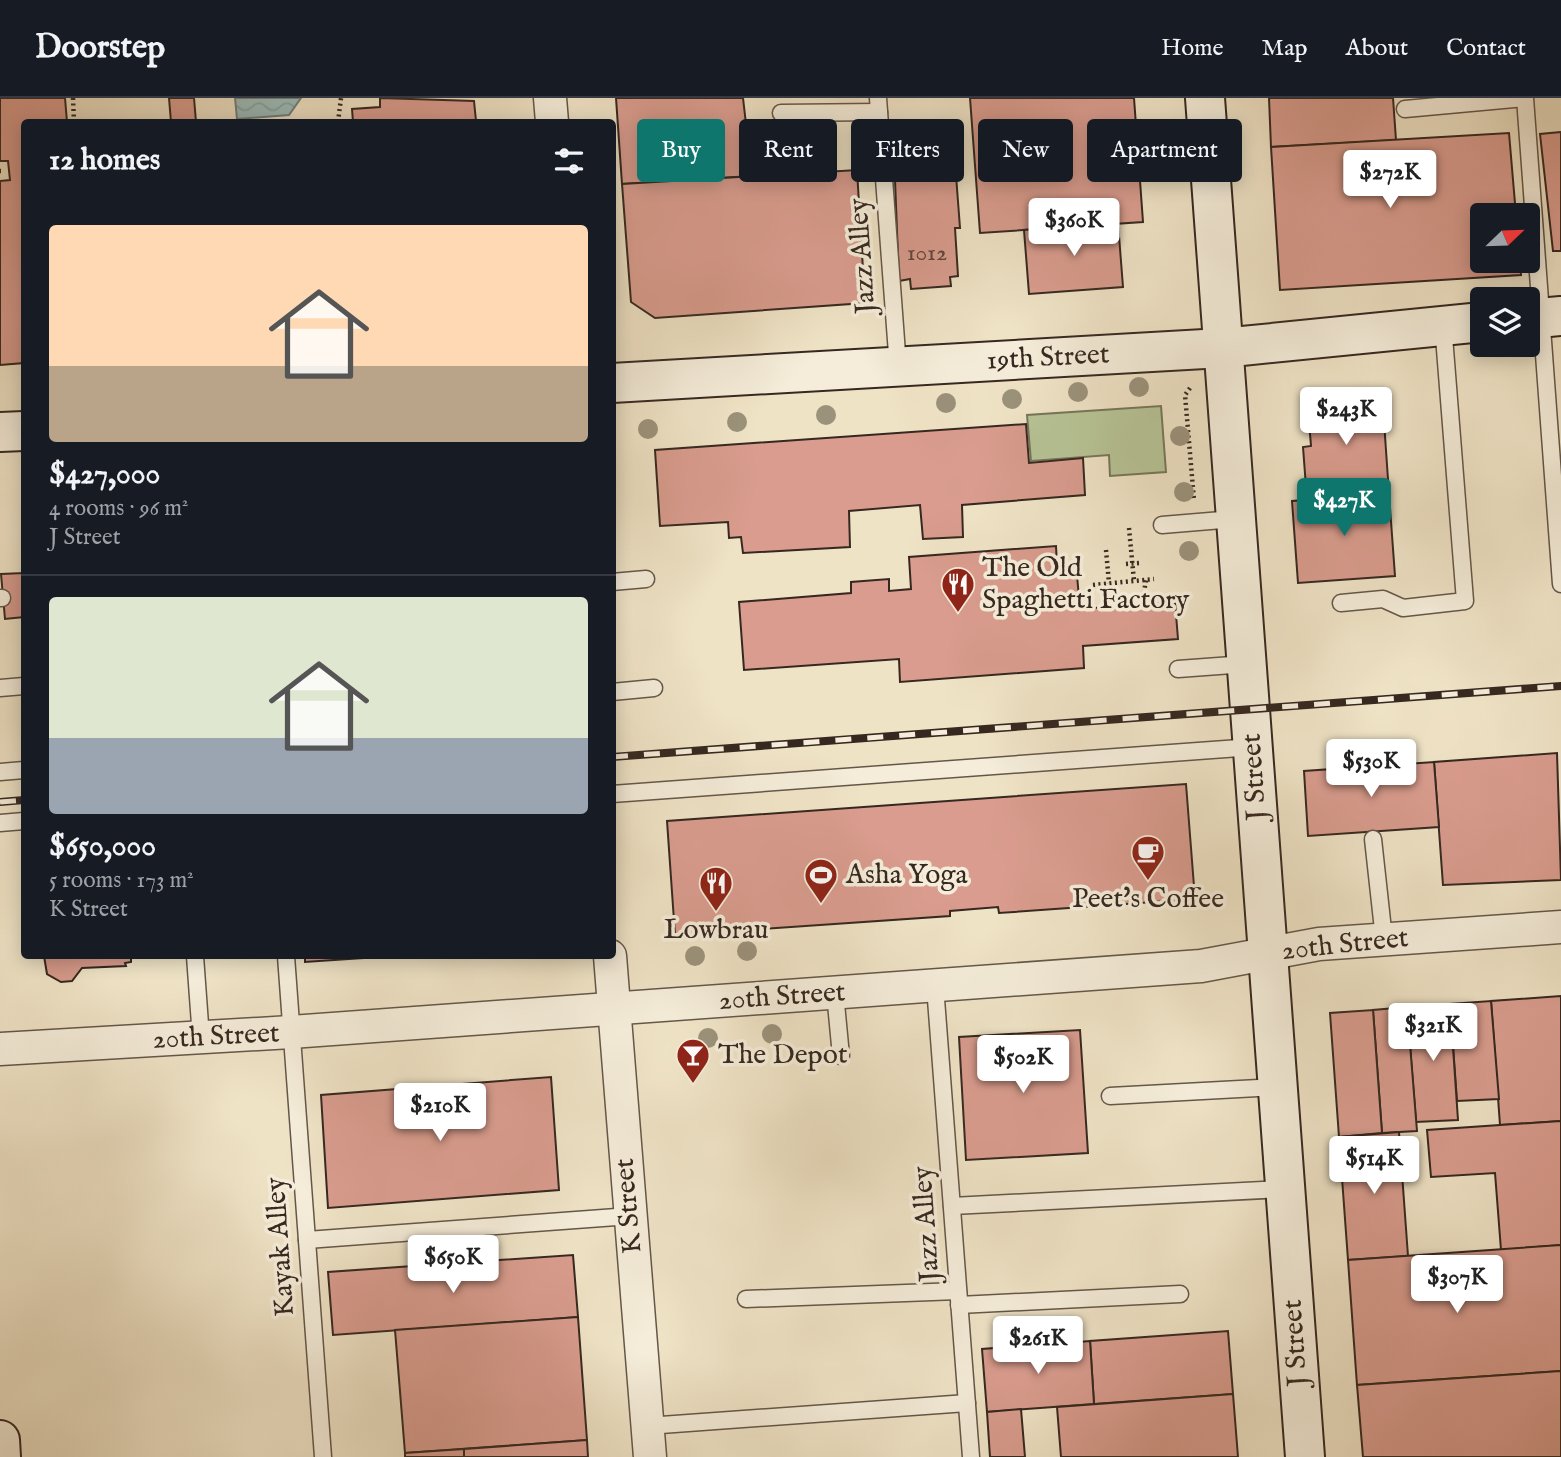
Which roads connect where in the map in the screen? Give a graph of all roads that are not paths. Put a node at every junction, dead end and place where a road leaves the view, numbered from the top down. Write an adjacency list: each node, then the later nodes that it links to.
1 (550, 98): 7 (street)
2 (1205, 98): 12 (main road, J Street)
3 (1525, 98): 5 (lane); 9 (lane)
4 (878, 105): 6 (lane)
5 (1405, 109)
6 (781, 113)
7 (552, 119)
8 (884, 182): 13 (lane, Jazz Alley)
9 (1543, 317): 21 (lane)
10 (1470, 323): 11 (main road, 19th Street)
11 (1443, 324): 12 (main road, 19th Street); 22 (lane)
12 (1222, 348): 13 (main road, 19th Street); 17 (main road, J Street)
13 (898, 367): 14 (main road, 19th Street)
14 (616, 383)
15 (21, 431): 16 (main road)
16 (0, 432)
17 (1234, 519): 18 (lane); 23 (main road, J Street)
18 (1162, 525)
19 (646, 579): 20 (lane)
20 (616, 582)
21 (1561, 584)
22 (1341, 603)
23 (1246, 664): 24 (lane); 29 (main road, J Street)
24 (1178, 669)
25 (21, 686): 26 (lane)
26 (0, 688)
27 (654, 688): 28 (lane)
28 (616, 691)
29 (1253, 747): 32 (lane); 38 (main road, J Street)
30 (21, 770): 31 (lane)
31 (0, 772)
32 (616, 794)
33 (21, 821): 34 (lane)
34 (0, 822)
35 (1373, 839): 37 (lane)
36 (1561, 928): 37 (street, 20th Street)
37 (1384, 939): 38 (street, 20th Street)
38 (1267, 953): 42 (street, 20th Street); 49 (main road, J Street)
39 (195, 959): 46 (lane)
40 (285, 959): 45 (lane, Kayak Alley)
41 (610, 959): 44 (street, K Street)
42 (935, 986): 43 (street, 20th Street); 52 (lane, Jazz Alley)
43 (835, 993): 44 (street, 20th Street); 48 (lane)
44 (614, 1009): 45 (street, 20th Street); 53 (street, K Street)
45 (291, 1032): 46 (street, 20th Street); 54 (lane, Kayak Alley)
46 (201, 1038): 47 (street, 20th Street)
47 (0, 1049)
48 (842, 1056)
49 (1277, 1087): 50 (lane); 51 (main road, J Street)
50 (1110, 1096)
51 (1284, 1189): 52 (lane); 65 (main road, J Street)
52 (952, 1206): 56 (lane, Jazz Alley)
53 (630, 1216): 54 (lane); 59 (street, K Street)
54 (307, 1240): 62 (lane, Kayak Alley)
55 (1180, 1294): 56 (lane)
56 (959, 1298): 57 (lane); 58 (lane, Jazz Alley)
57 (746, 1299)
58 (967, 1403): 59 (lane); 64 (lane, Jazz Alley)
59 (648, 1426): 63 (street, K Street)
60 (0, 1440): 61 (main road)
61 (1, 1457)
62 (323, 1457)
63 (650, 1457)
64 (971, 1457)
65 (1305, 1457)

